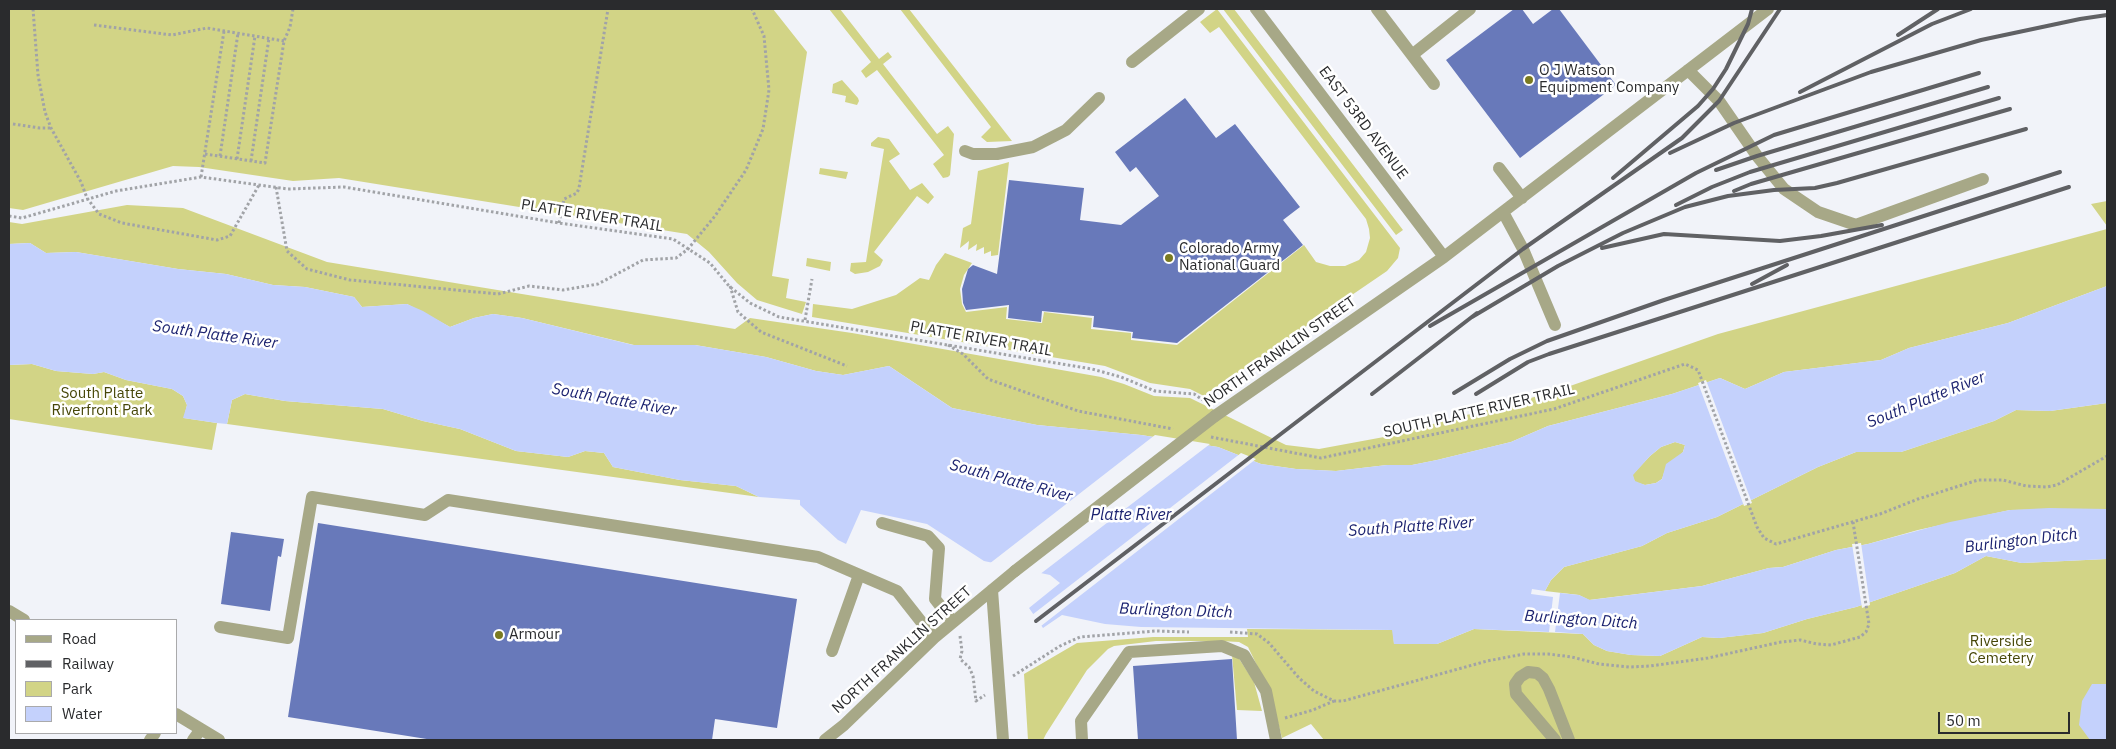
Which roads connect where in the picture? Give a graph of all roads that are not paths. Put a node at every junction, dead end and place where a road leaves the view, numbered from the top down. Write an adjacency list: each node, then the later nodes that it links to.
1 (1198, 9): 7 (street)
2 (1256, 9): 16 (street, EAST 53RD AVENUE)
3 (1377, 9): 6 (street)
4 (1469, 9): 6 (street)
5 (1768, 9): 8 (street, NORTH FRANKLIN STREET)
6 (1412, 55): 9 (street)
7 (1132, 62)
8 (1688, 70): 13 (street); 14 (street, NORTH FRANKLIN STREET)
9 (1434, 84)
10 (1099, 98): 11 (street)
11 (965, 152)
12 (1499, 168): 14 (street)
13 (1983, 179)
14 (1522, 198): 15 (street, NORTH FRANKLIN STREET)
15 (1503, 212): 16 (street, NORTH FRANKLIN STREET); 17 (street)
16 (1444, 257): 20 (street, NORTH FRANKLIN STREET, bridge)
17 (1555, 326)
18 (882, 522): 23 (street)
19 (859, 575): 24 (street); 25 (street); 26 (street)
20 (992, 590): 23 (street, NORTH FRANKLIN STREET); 32 (street)
21 (9, 610): 22 (street)
22 (22, 619)
23 (953, 622): 25 (street, NORTH FRANKLIN STREET)
24 (220, 627)
25 (934, 638): 31 (street, NORTH FRANKLIN STREET)
26 (832, 651)
27 (178, 715): 28 (street)
28 (201, 729): 29 (street); 30 (street)
29 (194, 740)
30 (219, 740)
31 (826, 740)
32 (1003, 740)
33 (1082, 740): 34 (street)
34 (1276, 740)
35 (1555, 740): 36 (street)
36 (1569, 740)

